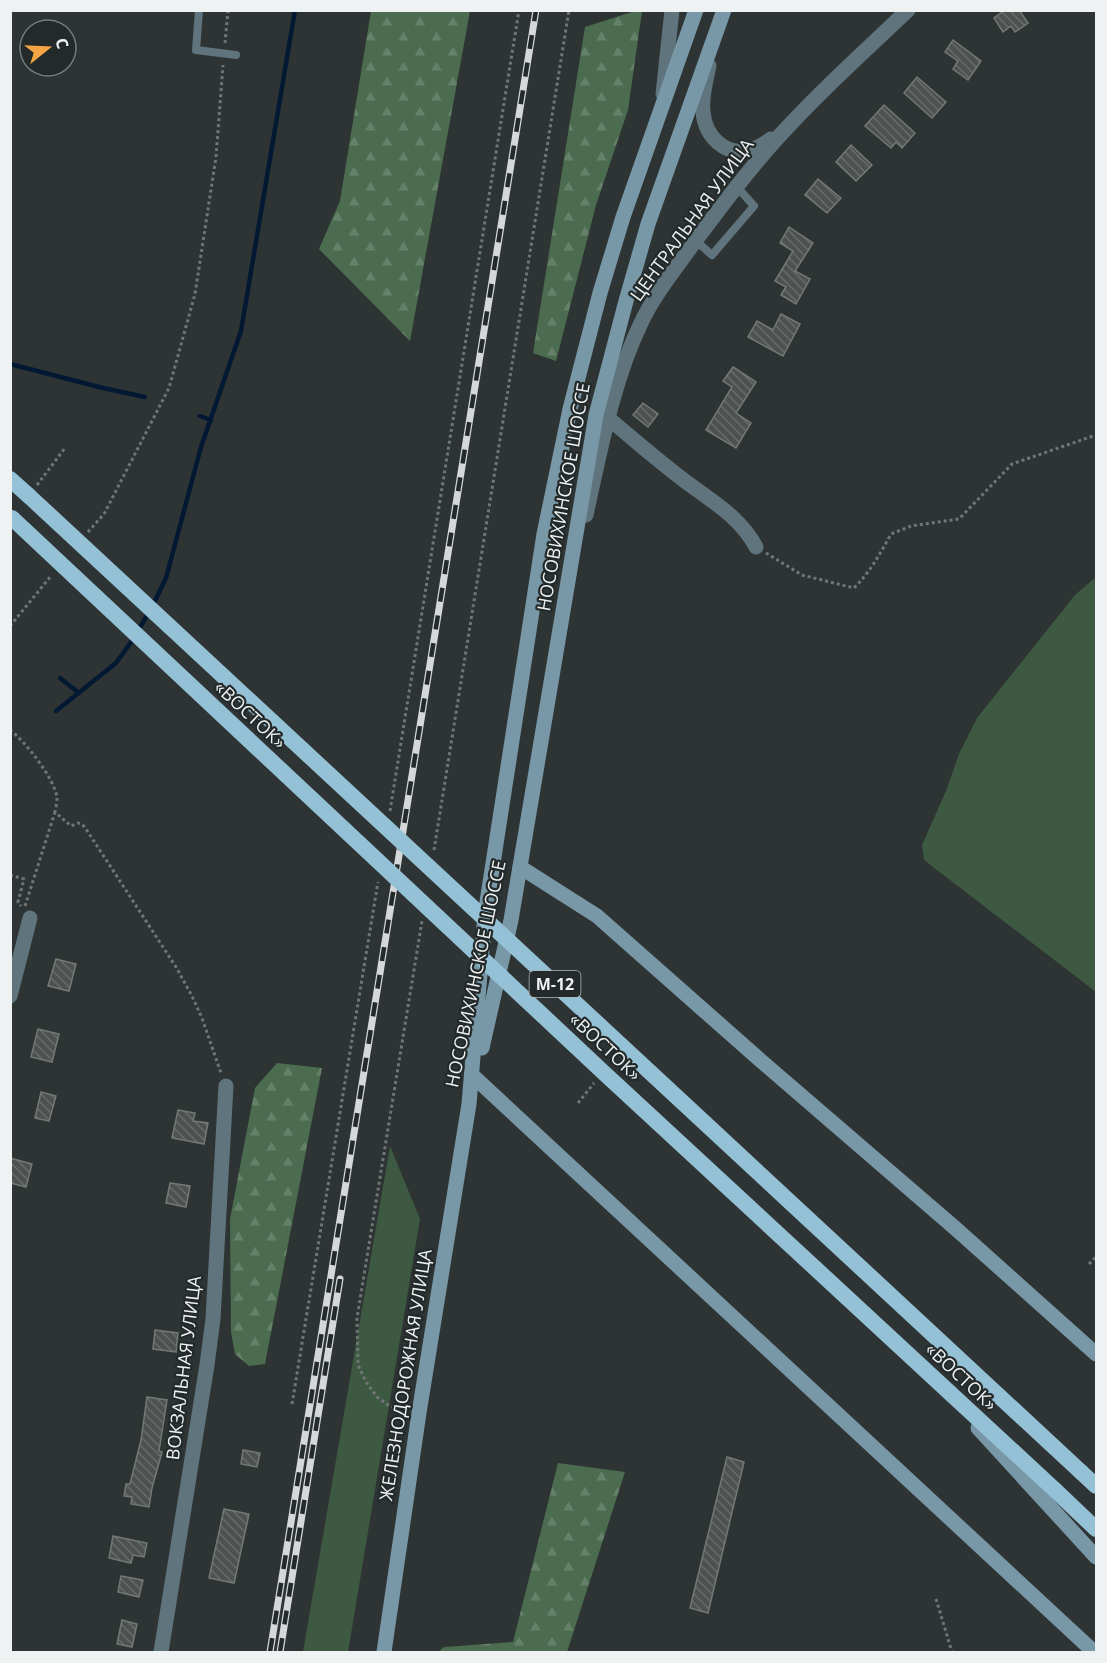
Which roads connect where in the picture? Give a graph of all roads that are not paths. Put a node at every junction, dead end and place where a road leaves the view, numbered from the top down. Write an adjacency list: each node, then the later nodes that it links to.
1 (199, 10): 7 (lane)
2 (672, 10): 8 (street)
3 (696, 10): 8 (main road, НОСОВИХИНСКОЕ ШОССЕ)
4 (724, 10): 6 (main road, НОСОВИХИНСКОЕ ШОССЕ)
5 (908, 10): 9 (street, ЦЕНТРАЛЬНАЯ УЛИЦА)
6 (716, 33): 9 (street); 16 (main road, НОСОВИХИНСКОЕ ШОССЕ)
7 (236, 55)
8 (661, 106): 20 (main road, НОСОВИХИНСКОЕ ШОССЕ)
9 (784, 131): 10 (street, ЦЕНТРАЛЬНАЯ УЛИЦА)
10 (738, 187): 11 (street, ЦЕНТРАЛЬНАЯ УЛИЦА); 11 (lane)
11 (696, 241): 12 (street, ЦЕНТРАЛЬНАЯ УЛИЦА)
12 (608, 418): 15 (street); 16 (street, ЦЕНТРАЛЬНАЯ УЛИЦА)
13 (10, 479): 24 (highway, «ВОСТОК» / М-12, bridge)
14 (11, 517): 25 (highway, «ВОСТОК» / М-12, bridge)
15 (756, 547)
16 (564, 605): 17 (main road, НОСОВИХИНСКОЕ ШОССЕ)
17 (520, 867): 20 (main road, НОСОВИХИНСКОЕ ШОССЕ); 23 (main road)
18 (30, 918): 19 (street)
19 (10, 996)
20 (473, 1076): 22 (main road, НОСОВИХИНСКОЕ ШОССЕ); 30 (main road)
21 (226, 1086): 28 (street, ВОКЗАЛЬНАЯ УЛИЦА)
22 (469, 1104): 29 (main road, ЖЕЛЕЗНОДОРОЖНАЯ УЛИЦА)
23 (1096, 1354)
24 (1096, 1486)
25 (1049, 1495): 26 (highway, «ВОСТОК» / М-12); 27 (main road)
26 (1096, 1529)
27 (1096, 1557)
28 (161, 1653)
29 (384, 1653)
30 (1094, 1653)

